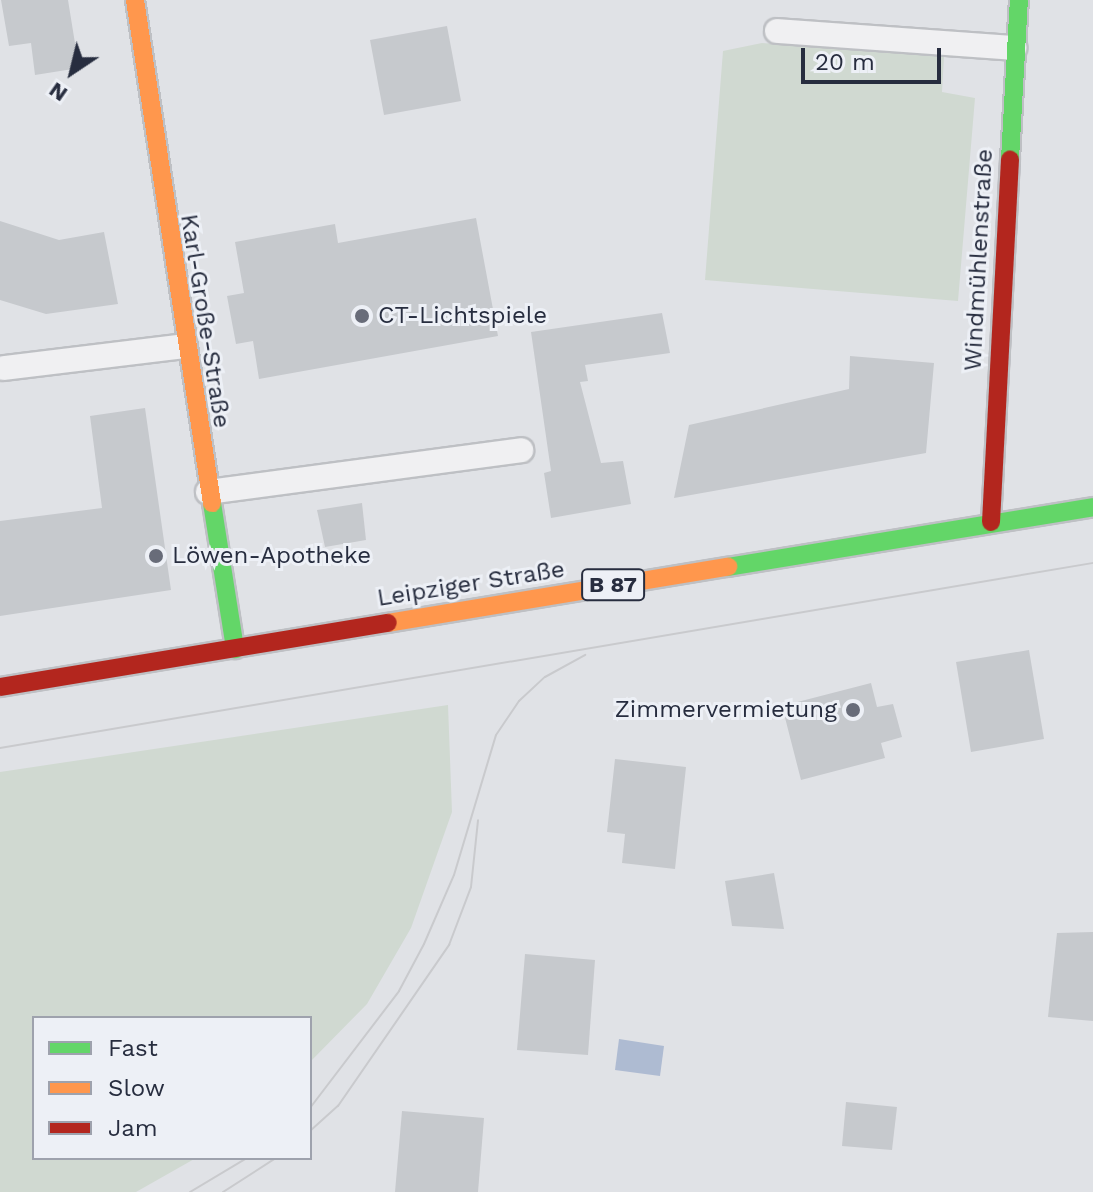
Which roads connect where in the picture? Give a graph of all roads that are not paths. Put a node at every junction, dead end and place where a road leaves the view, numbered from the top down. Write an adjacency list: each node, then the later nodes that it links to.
1 (135, 0): 5 (street, Karl-Große-Straße)
2 (1019, 0): 4 (street, Windmühlenstraße)
3 (777, 31): 4 (lane)
4 (1014, 48): 10 (street, Windmühlenstraße)
5 (185, 346): 6 (lane); 8 (street, Karl-Große-Straße)
6 (4, 368)
7 (521, 450): 8 (lane)
8 (208, 492): 11 (street, Karl-Große-Straße)
9 (1093, 507): 10 (street, Leipziger Straße / B 87)
10 (991, 522): 11 (street, Leipziger Straße / B 87)
11 (235, 649): 12 (street, Leipziger Straße / B 87)
12 (0, 687)

